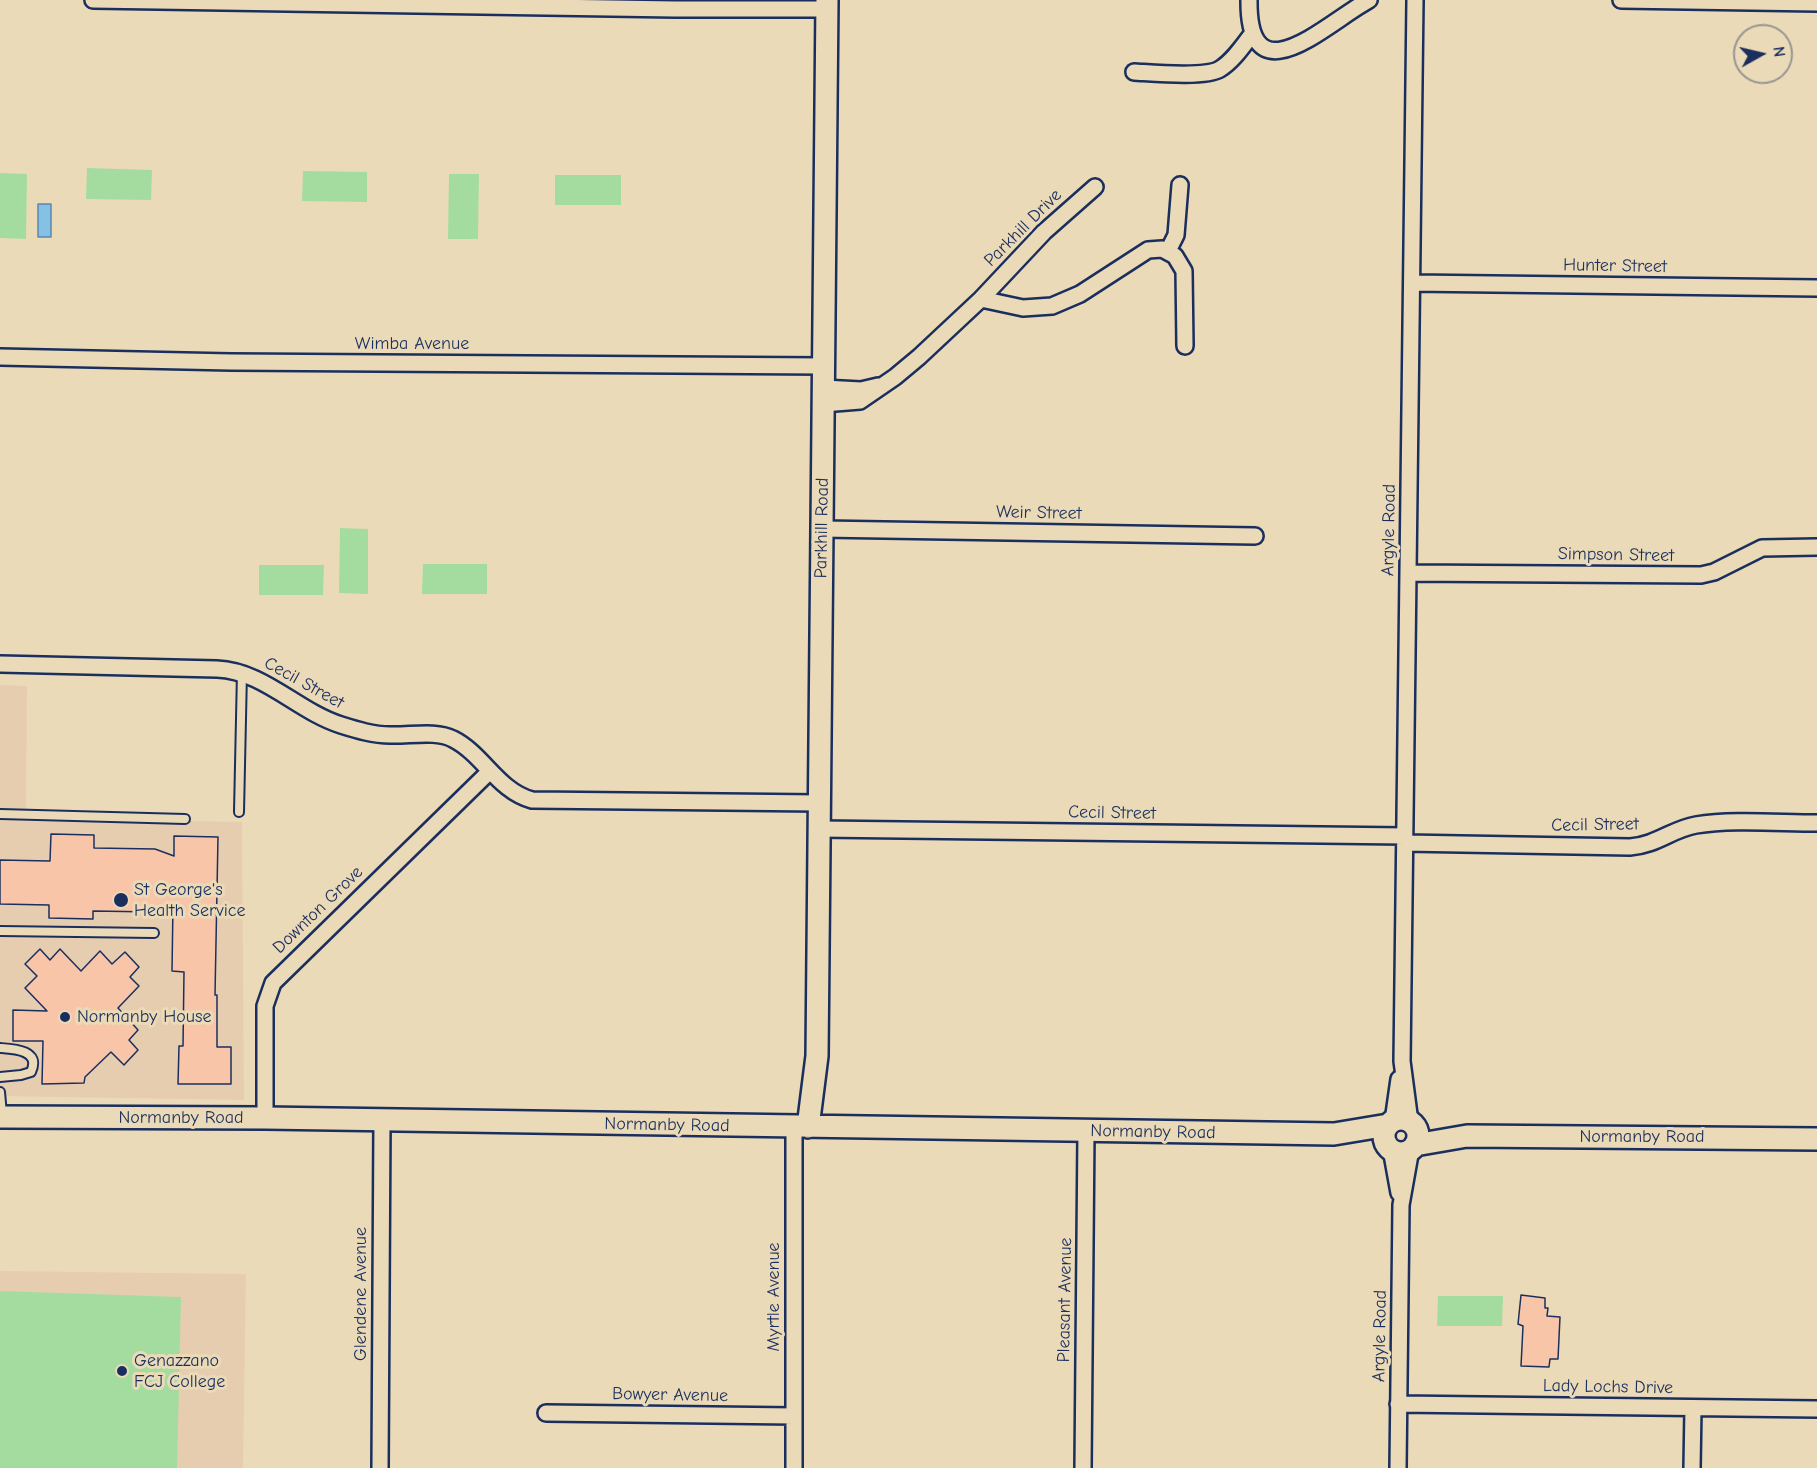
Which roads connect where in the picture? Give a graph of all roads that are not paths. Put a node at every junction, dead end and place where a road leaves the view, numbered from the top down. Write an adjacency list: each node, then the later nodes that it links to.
1 (93, 0): 7 (street)
2 (1249, 0): 9 (street)
3 (1369, 0): 9 (street)
4 (1415, 0): 14 (street, Argyle Road)
5 (1621, 0): 6 (street)
6 (1817, 3)
7 (675, 4): 8 (street)
8 (827, 4): 19 (street, Parkhill Road)
9 (1252, 34): 10 (street)
10 (1134, 72)
11 (1180, 185): 13 (street)
12 (1095, 187): 16 (street, Parkhill Drive)
13 (1168, 251): 16 (street); 17 (street)
14 (1412, 283): 15 (street, Hunter Street); 24 (street, Argyle Road)
15 (1817, 288)
16 (981, 299): 20 (street, Parkhill Drive)
17 (1185, 346)
18 (0, 357): 19 (street, Wimba Avenue)
19 (823, 366): 20 (street, Parkhill Road)
20 (823, 396): 21 (street, Parkhill Road)
21 (822, 529): 22 (street, Weir Street); 28 (street, Parkhill Road)
22 (1255, 536)
23 (1817, 547): 24 (street, Simpson Street)
24 (1408, 573): 34 (street, Argyle Road)
25 (0, 664): 26 (street, Cecil Street)
26 (242, 672): 27 (street, Cecil Street); 29 (lane)
27 (490, 771): 28 (street, Cecil Street); 41 (street, Downton Grove)
28 (819, 803): 33 (street, Parkhill Road)
29 (239, 812)
30 (0, 814): 31 (lane)
31 (185, 819)
32 (1817, 823): 34 (street, Cecil Street)
33 (819, 829): 34 (street, Cecil Street); 43 (street, Parkhill Road)
34 (1405, 840): 45 (street, Argyle Road)
35 (0, 931): 36 (lane)
36 (153, 933)
37 (0, 1048): 38 (lane)
38 (0, 1077)
39 (0, 1092): 40 (lane)
40 (1, 1117): 41 (street, Normanby Road)
41 (265, 1118): 42 (street, Normanby Road)
42 (382, 1120): 43 (street, Normanby Road); 52 (street, Glendene Avenue)
43 (809, 1127): 44 (street, Normanby Road); 51 (street, Myrtle Avenue)
44 (1086, 1131): 45 (street, Normanby Road); 54 (street, Pleasant Avenue)
45 (1401, 1135): 46 (street, Normanby Road); 47 (street, Argyle Road)
46 (1817, 1139)
47 (1398, 1404): 48 (street, Lady Lochs Drive); 55 (street, Argyle Road)
48 (1693, 1408): 49 (street, Lady Lochs Drive); 56 (street)
49 (1817, 1408)
50 (546, 1413): 51 (street, Bowyer Avenue)
51 (794, 1416): 53 (street, Myrtle Avenue)
52 (380, 1468)
53 (794, 1468)
54 (1083, 1468)
55 (1398, 1468)
56 (1692, 1468)

